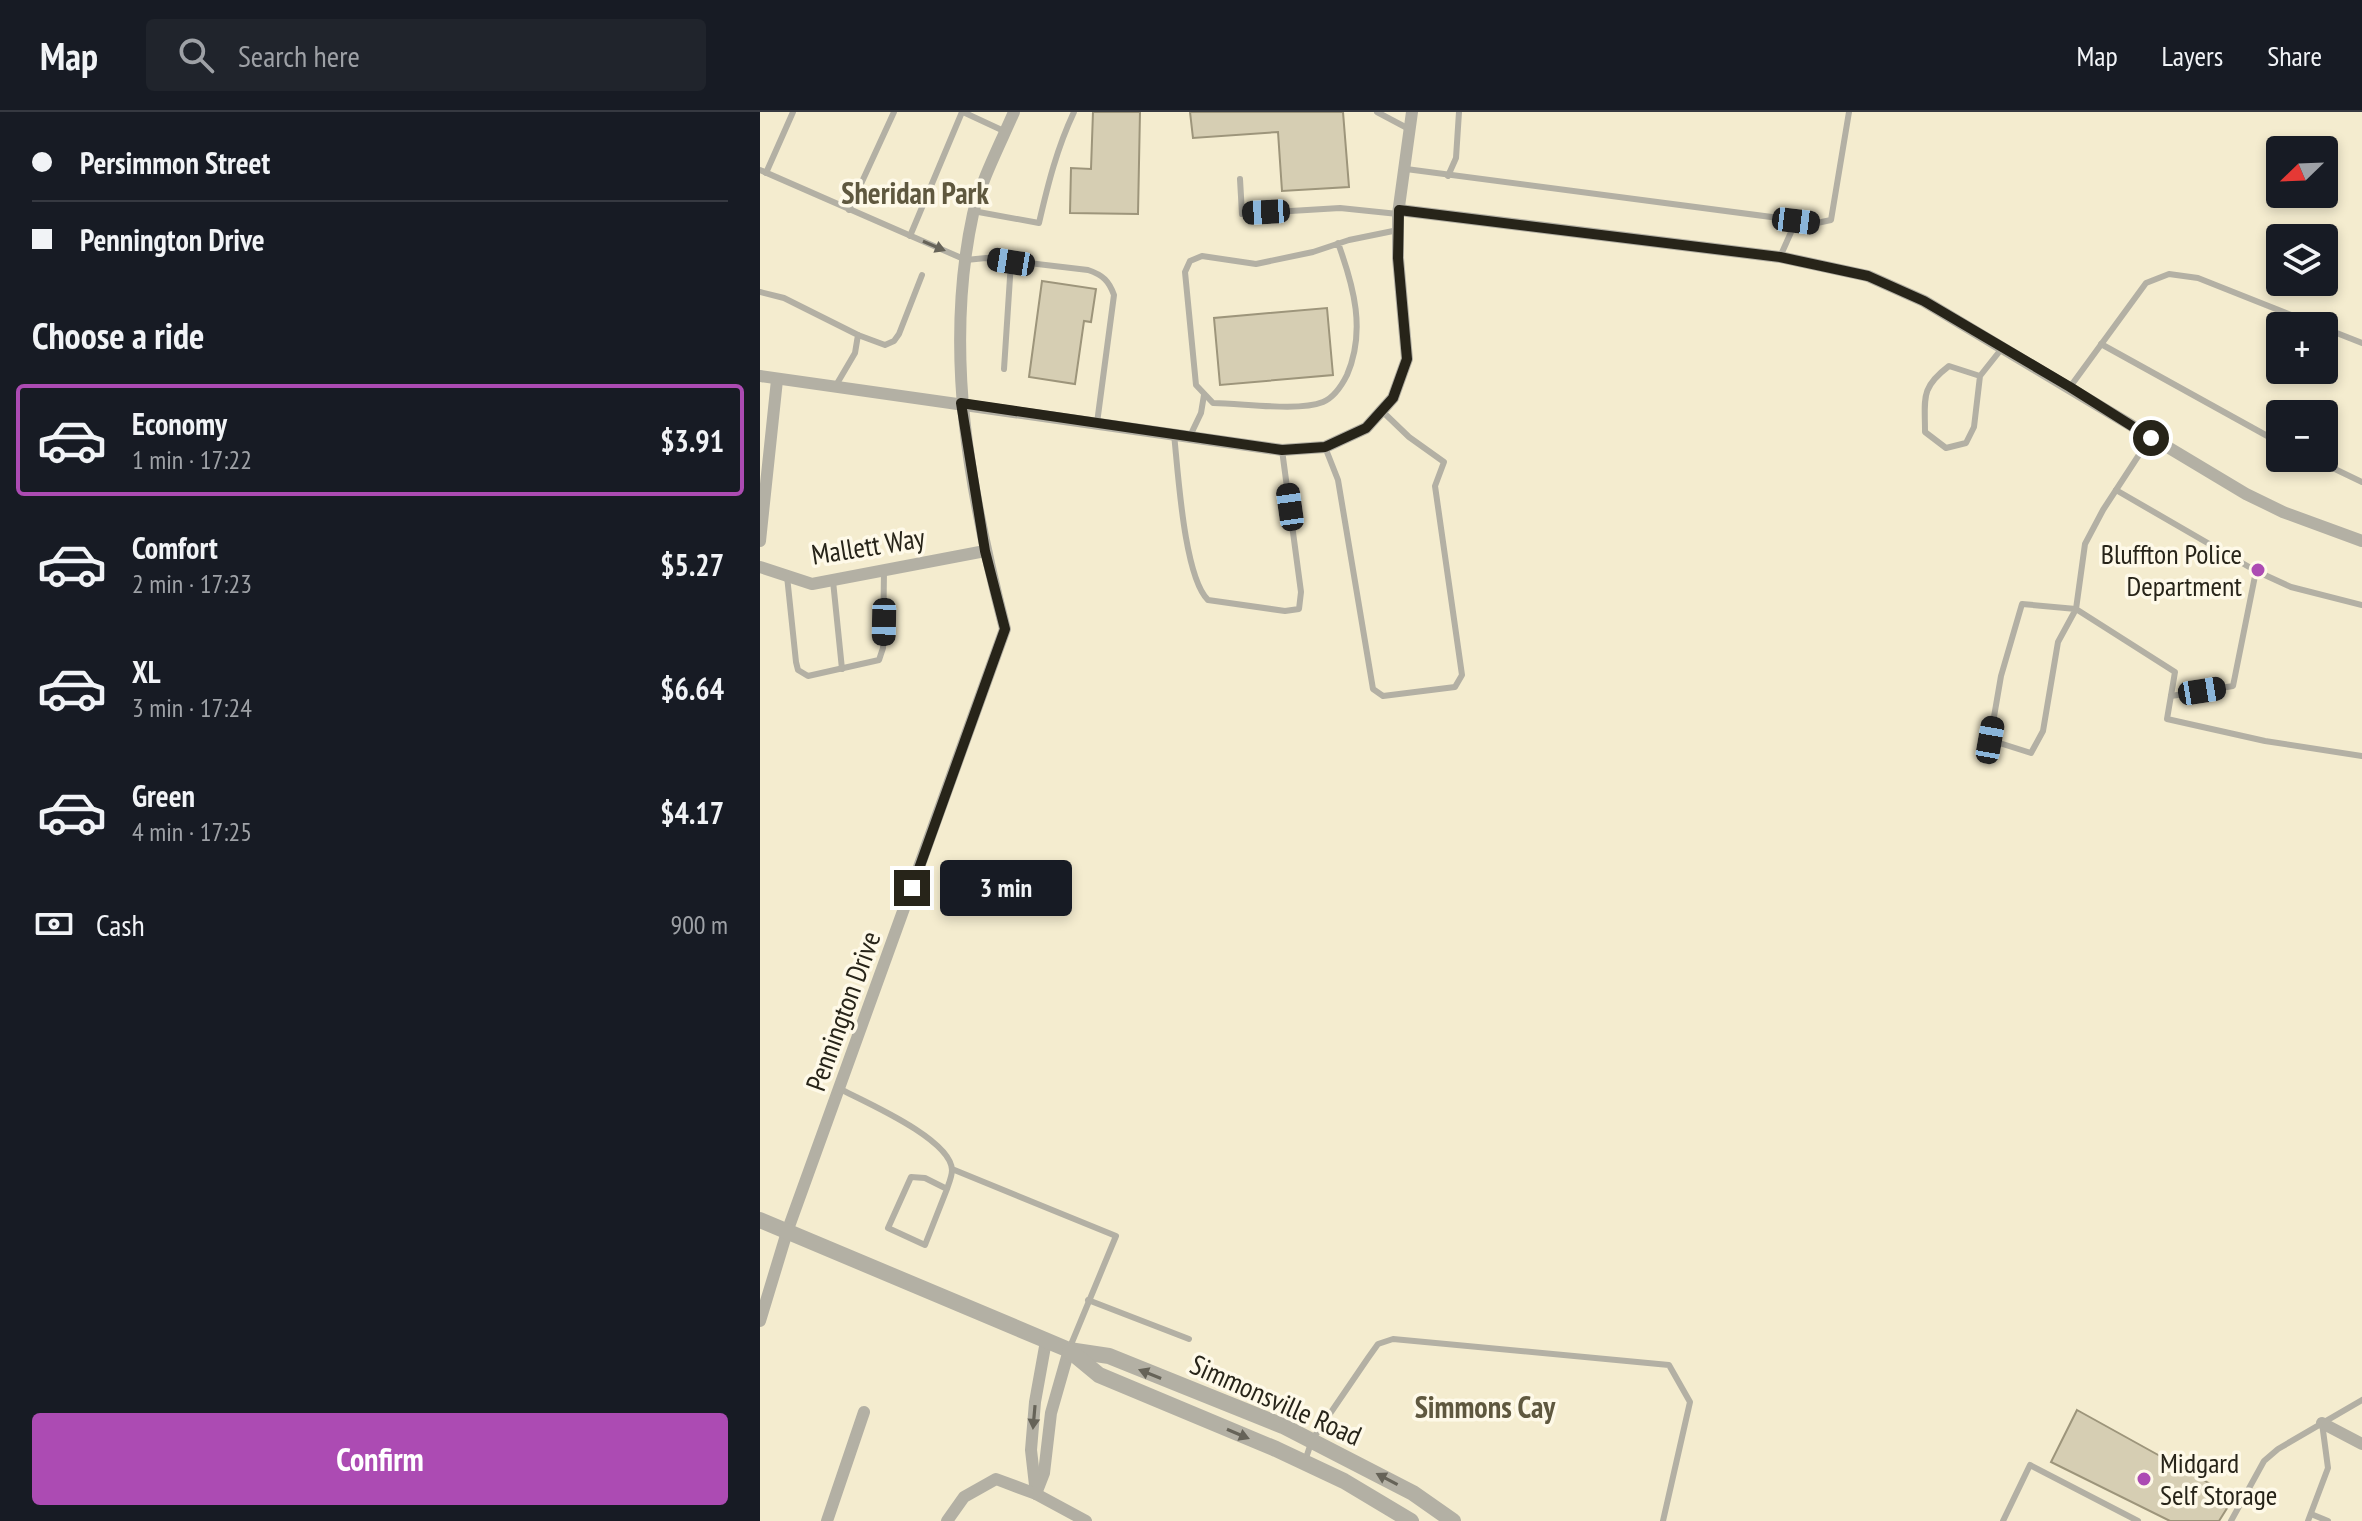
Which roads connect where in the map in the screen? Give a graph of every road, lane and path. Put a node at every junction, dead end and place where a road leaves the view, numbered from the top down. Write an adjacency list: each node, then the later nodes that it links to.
1 (793, 112): 13 (lane)
2 (894, 112): 16 (lane)
3 (963, 112): 11 (lane); 21 (lane)
4 (1014, 112): 11 (street, Pennington Drive)
5 (1074, 112): 17 (lane)
6 (1377, 112): 10 (lane)
7 (1412, 112): 10 (street)
8 (1459, 112): 14 (lane)
9 (1849, 112): 19 (lane)
10 (1410, 129): 12 (street)
11 (1006, 132): 17 (street, Pennington Drive)
12 (1406, 169): 14 (lane); 18 (street)
13 (763, 171): 16 (lane)
14 (1448, 176): 19 (lane)
15 (1240, 179): 18 (lane)
16 (849, 210): 21 (lane)
17 (973, 211): 24 (street, Pennington Drive)
18 (1398, 212): 20 (street); 23 (street)
19 (1796, 221): 23 (lane)
20 (1398, 230): 22 (lane); 42 (street)
21 (910, 236): 24 (lane, one-way to 24)
22 (1338, 243): 40 (lane); 40 (lane)
23 (1780, 257): 33 (street)
24 (966, 260): 25 (lane); 41 (street, Pennington Drive)
25 (1011, 262): 34 (lane); 43 (lane)
26 (922, 275): 30 (lane)
27 (760, 292): 30 (lane)
28 (2283, 312): 32 (lane)
29 (2338, 334): 31 (lane)
30 (858, 335): 38 (lane)
31 (2362, 343)
32 (2101, 344): 39 (lane); 45 (lane)
33 (2003, 347): 36 (lane); 39 (street)
34 (1004, 369)
35 (760, 376): 37 (street)
36 (1980, 376): 36 (lane)
37 (777, 380): 38 (street); 53 (street)
38 (835, 387): 41 (street)
39 (2070, 387): 47 (street)
40 (1204, 395): 46 (lane)
41 (961, 403): 43 (street); 56 (street, Pennington Drive)
42 (1381, 411): 48 (street); 48 (lane)
43 (1097, 423): 44 (street)
44 (1174, 434): 46 (street); 49 (lane)
45 (2266, 435)
46 (1190, 436): 49 (street)
47 (2151, 438): 52 (lane); 55 (street)
48 (1325, 447): 49 (street)
49 (1282, 450)
50 (2338, 470): 51 (lane)
51 (2362, 482)
52 (2116, 490): 59 (lane); 63 (lane)
53 (762, 502): 54 (street)
54 (760, 541)
55 (2362, 541)
56 (985, 551): 58 (street, Mallett Way); 67 (street, Pennington Drive)
57 (760, 567): 60 (street, Mallett Way)
58 (884, 570): 61 (street, Mallett Way); 64 (lane)
59 (2256, 571): 62 (lane); 65 (lane)
60 (787, 576): 61 (street, Mallett Way); 64 (lane)
61 (833, 580): 64 (lane)
62 (2362, 605)
63 (2076, 609): 63 (lane); 65 (lane)
64 (842, 669)
65 (2171, 696): 66 (lane)
66 (2362, 756)
67 (840, 1089): 68 (lane); 71 (street, Pennington Drive)
68 (952, 1169): 69 (lane); 72 (lane)
69 (947, 1189): 69 (lane)
70 (760, 1220): 71 (street, Simmonsville Road)
71 (787, 1232): 73 (street, Pennington Drive); 75 (street, Simmonsville Road)
72 (1088, 1300): 74 (lane); 76 (lane)
73 (760, 1321)
74 (1189, 1339)
75 (1046, 1341): 76 (street, Simmonsville Road); 83 (street, one-way to 83)
76 (1069, 1350): 80 (street, Simmonsville Road, one-way to 76); 82 (street, Simmonsville Road, one-way to 82); 83 (street)
77 (2362, 1400): 79 (lane)
78 (864, 1412): 86 (street)
79 (2322, 1423): 81 (street); 85 (lane); 94 (lane)
80 (1312, 1440): 82 (lane); 90 (street, Simmonsville Road, one-way to 80); 91 (lane)
81 (2362, 1444)
82 (1304, 1463): 89 (street, Simmonsville Road)
83 (1036, 1494): 84 (street); 87 (street)
84 (1071, 1518): 88 (street)
85 (2310, 1518): 95 (lane)
86 (827, 1521)
87 (947, 1521)
88 (1086, 1521)
89 (1411, 1521)
90 (1453, 1521)
91 (1663, 1521)
92 (2003, 1521): 93 (lane)
93 (2138, 1521)
94 (2231, 1521)
95 (2328, 1521)

